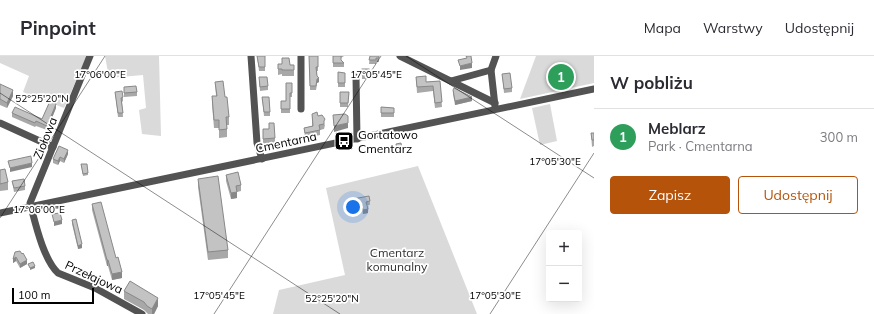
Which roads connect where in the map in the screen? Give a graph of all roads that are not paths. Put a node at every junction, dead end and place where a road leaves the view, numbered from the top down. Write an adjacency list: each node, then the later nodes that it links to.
1 (90, 56): 15 (street, Ziołowa)
2 (251, 56): 16 (street)
3 (301, 56): 12 (street)
4 (400, 56): 6 (street)
5 (496, 56): 7 (street)
6 (411, 58): 9 (street)
7 (491, 70): 9 (street); 11 (street)
8 (356, 77): 14 (street)
9 (450, 81): 11 (street)
10 (594, 89): 11 (street, Cmentarna)
11 (496, 106): 14 (street, Cmentarna)
12 (301, 109)
13 (0, 123): 15 (street)
14 (357, 139): 16 (street, Cmentarna)
15 (53, 147): 17 (street, Ziołowa)
16 (262, 159): 17 (street, Cmentarna)
17 (30, 207): 18 (street, Cmentarna); 19 (street, Przełajowa)
18 (0, 213)
19 (142, 314)

